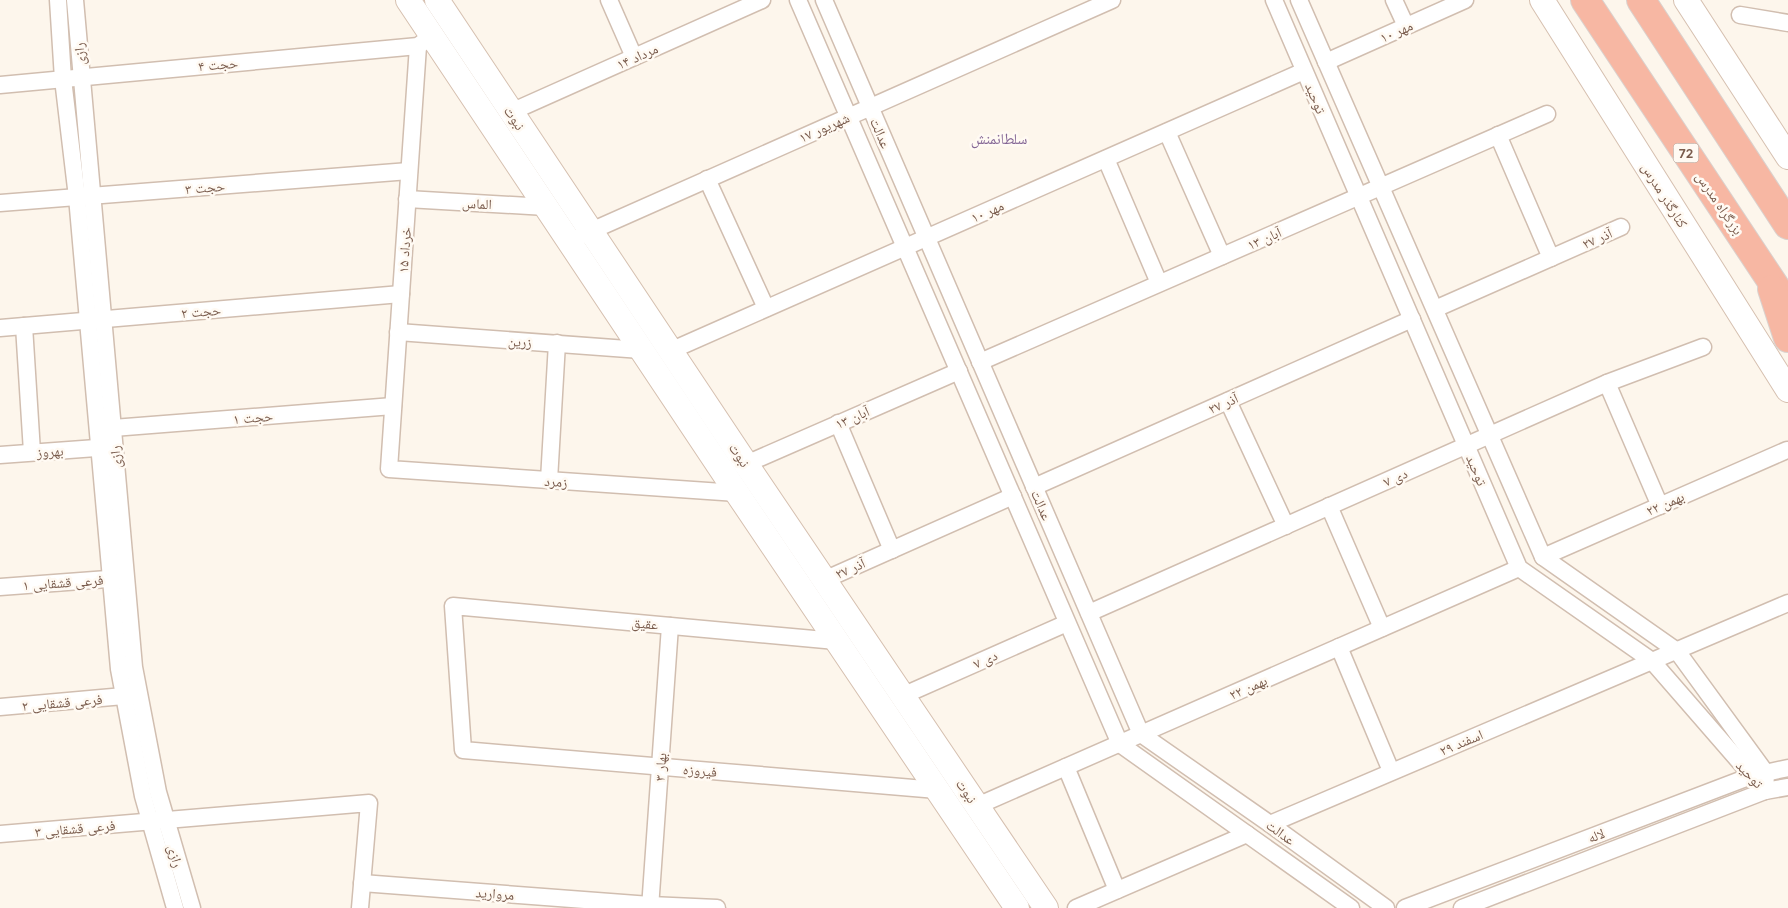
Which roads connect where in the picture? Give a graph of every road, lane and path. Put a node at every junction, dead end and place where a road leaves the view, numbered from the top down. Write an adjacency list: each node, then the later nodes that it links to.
1 (58, 0): 26 (street, رازی)
2 (75, 0): 25 (street, رازی)
3 (408, 0): 21 (street, نبوت)
4 (437, 0): 29 (street, نبوت)
5 (609, 0): 22 (street)
6 (762, 0): 22 (street, ۱۴ مرداد)
7 (798, 0): 31 (street, عدالت)
8 (824, 0): 28 (street, عدالت)
9 (1112, 0): 28 (street, ۱۷ شهریور)
10 (1274, 0): 24 (street, توحید)
11 (1299, 0): 23 (street, توحید)
12 (1394, 0): 20 (street)
13 (1466, 0): 20 (street, ۱۰ مهر)
14 (1542, 0): 71 (street, کنارگذر مدرس)
15 (1585, 0): 52 (highway, بزرگراه مدرس / 72)
16 (1641, 0): 44 (highway)
17 (1686, 0): 34 (street)
18 (1740, 14): 19 (street)
19 (1788, 23)
20 (1406, 26): 23 (street, ۱۰ مهر)
21 (425, 41): 25 (street, حجت ۴); 36 (street, ۱۵ خرداد); 43 (street, نبوت)
22 (634, 57): 29 (street, ۱۴ مرداد)
23 (1326, 62): 38 (street, توحید)
24 (1304, 71): 32 (street, ۱۰ مهر); 39 (street, توحید)
25 (82, 76): 26 (street, حجت ۴); 40 (street, رازی)
26 (64, 79): 27 (street, حجت ۴); 40 (street, رازی)
27 (0, 85)
28 (870, 107): 31 (street, ۱۷ شهریور); 47 (street, عدالت)
29 (511, 112): 46 (street, نبوت)
30 (1547, 114): 33 (street, ۱۳ آبان)
31 (849, 116): 37 (street, ۱۷ شهریور); 49 (street, عدالت)
32 (1167, 132): 35 (street, ۱۰ مهر); 50 (street)
33 (1498, 135): 38 (street, ۱۳ آبان); 51 (street)
34 (1788, 157)
35 (1106, 159): 47 (street, ۱۰ مهر); 53 (street)
36 (409, 171): 40 (street, حجت ۳); 41 (street, ۱۵ خرداد)
37 (707, 179): 46 (street, ۱۷ شهریور); 56 (street)
38 (1381, 186): 39 (street, ۱۳ آبان); 57 (street, توحید)
39 (1358, 196): 50 (street, ۱۳ آبان); 59 (street, توحید)
40 (85, 197): 42 (street, حجت ۳); 58 (street, رازی)
41 (408, 199): 43 (street, الماس); 54 (street, ۱۵ خرداد)
42 (0, 203)
43 (546, 207): 48 (street, نبوت)
44 (1788, 225)
45 (1622, 227): 51 (street, ۲۷ آذر)
46 (590, 230): 48 (street, ۱۷ شهریور); 67 (street, نبوت)
47 (926, 238): 49 (street, ۱۰ مهر); 68 (street, عدالت)
48 (569, 241): 66 (street, نبوت)
49 (905, 247): 56 (street, ۱۰ مهر); 69 (street, عدالت)
50 (1222, 256): 53 (street, ۱۳ آبان)
51 (1552, 258): 57 (street, ۲۷ آذر)
52 (1767, 274): 55 (highway, بزرگراه مدرس / 72); 63 (highway)
53 (1159, 283): 68 (street, ۱۳ آبان)
54 (401, 294): 58 (street, حجت ۲); 62 (street, ۱۵ خرداد)
55 (1788, 306)
56 (766, 308): 67 (street, ۱۰ مهر)
57 (1435, 309): 76 (street, توحید)
58 (96, 320): 60 (street, حجت ۲); 75 (street, رازی); 78 (street, رازی)
59 (1412, 320): 72 (street, ۲۷ آذر); 77 (street, توحید)
60 (24, 326): 61 (street, حجت ۲); 80 (street)
61 (0, 328)
62 (398, 332): 64 (street, زرین); 73 (street, ۱۵ خرداد)
63 (1788, 338)
64 (557, 344): 66 (street, زرین); 84 (street)
65 (1702, 347): 70 (street, ۷ دی)
66 (641, 350): 86 (street, نبوت)
67 (670, 351): 83 (street, نبوت)
68 (980, 362): 85 (street, عدالت)
69 (959, 371): 74 (street, ۱۳ آبان); 87 (street, عدالت)
70 (1607, 384): 76 (street, ۷ دی); 89 (street)
71 (1788, 390)
72 (1228, 401): 85 (street, ۲۷ آذر); 90 (street)
73 (393, 406): 75 (street, حجت ۱); 82 (street, ۱۵ خرداد)
74 (838, 423): 83 (street, ۱۳ آبان); 91 (street)
75 (113, 428): 78 (street, رازی)
76 (1490, 435): 77 (street, ۷ دی); 92 (street, توحید)
77 (1466, 446): 88 (street, ۷ دی); 93 (street, توحید)
78 (107, 447): 80 (street, بهروز); 94 (street, رازی)
79 (1787, 450): 89 (street, ۲۲ بهمن)
80 (32, 452): 81 (street, بهروز)
81 (0, 455)
82 (390, 455): 84 (street, زمرد)
83 (746, 464): 95 (street, نبوت)
84 (549, 480): 86 (street, زمرد)
85 (1034, 487): 98 (street, عدالت)
86 (737, 493): 102 (street, نبوت)
87 (1013, 496): 91 (street, ۲۷ آذر); 99 (street, عدالت)
88 (1329, 506): 90 (street, ۷ دی); 101 (street)
89 (1660, 506): 92 (street, ۲۲ بهمن)
90 (1286, 526): 98 (street, ۷ دی)
91 (892, 550): 95 (street, ۲۷ آذر)
92 (1543, 557): 104 (street, توحید)
93 (1519, 568): 101 (street, ۲۲ بهمن); 105 (street, توحید)
94 (119, 578): 96 (street, فرعی قشقایی ۱); 106 (street, رازی)
95 (824, 580): 107 (street, نبوت)
96 (0, 587)
97 (1788, 603): 104 (street)
98 (1089, 613): 109 (street, عدالت)
99 (1067, 623): 107 (street, ۷ دی); 110 (street, عدالت)
100 (670, 626): 102 (street, عقیق); 111 (street, عقیق); 112 (street, بهار ۳)
101 (1382, 628): 103 (street, ۲۲ بهمن)
102 (836, 640): 118 (street, نبوت)
103 (1339, 647): 109 (street, ۲۲ بهمن); 115 (street)
104 (1677, 651): 105 (street, ۲۹ اسفند); 116 (street, توحید)
105 (1652, 661): 115 (street, ۲۹ اسفند); 116 (street, توحید)
106 (132, 696): 108 (street, فرعی قشقایی ۲); 121 (street, رازی)
107 (902, 696): 120 (street, نبوت)
108 (0, 707)
109 (1141, 734): 110 (street, ۲۲ بهمن); 122 (street, عدالت)
110 (1120, 744): 113 (street, ۲۲ بهمن); 124 (street, عدالت)
111 (463, 750): 112 (street, فیروزه)
112 (660, 766): 118 (street, فیروزه); 127 (street, بهار ۳)
113 (1066, 767): 120 (street, ۲۲ بهمن); 126 (street)
114 (1788, 768): 116 (street, لاله)
115 (1391, 771): 122 (street, ۲۹ اسفند)
116 (1759, 775): 119 (street, توحید); 137 (street, لاله)
117 (1788, 787): 119 (street, لاله)
118 (937, 790): 132 (street, نبوت)
119 (1765, 791): 138 (street, لاله)
120 (977, 806): 133 (street, نبوت)
121 (158, 821): 123 (street, فرعی قشقایی ۳); 125 (street, فرعی قشقایی ۳); 128 (street, رازی); 129 (street, رازی)
122 (1270, 824): 136 (street, عدالت)
123 (0, 834)
124 (1247, 834): 126 (street); 135 (street, عدالت)
125 (362, 883): 127 (street, مروارید); 130 (street)
126 (1117, 890): 134 (street)
127 (650, 907): 131 (street, مروارید)
128 (176, 908)
129 (192, 908)
130 (360, 908)
131 (717, 908)
132 (1017, 908)
133 (1046, 908)
134 (1076, 908)
135 (1351, 908)
136 (1386, 908)
137 (1405, 908)
138 (1462, 908)

